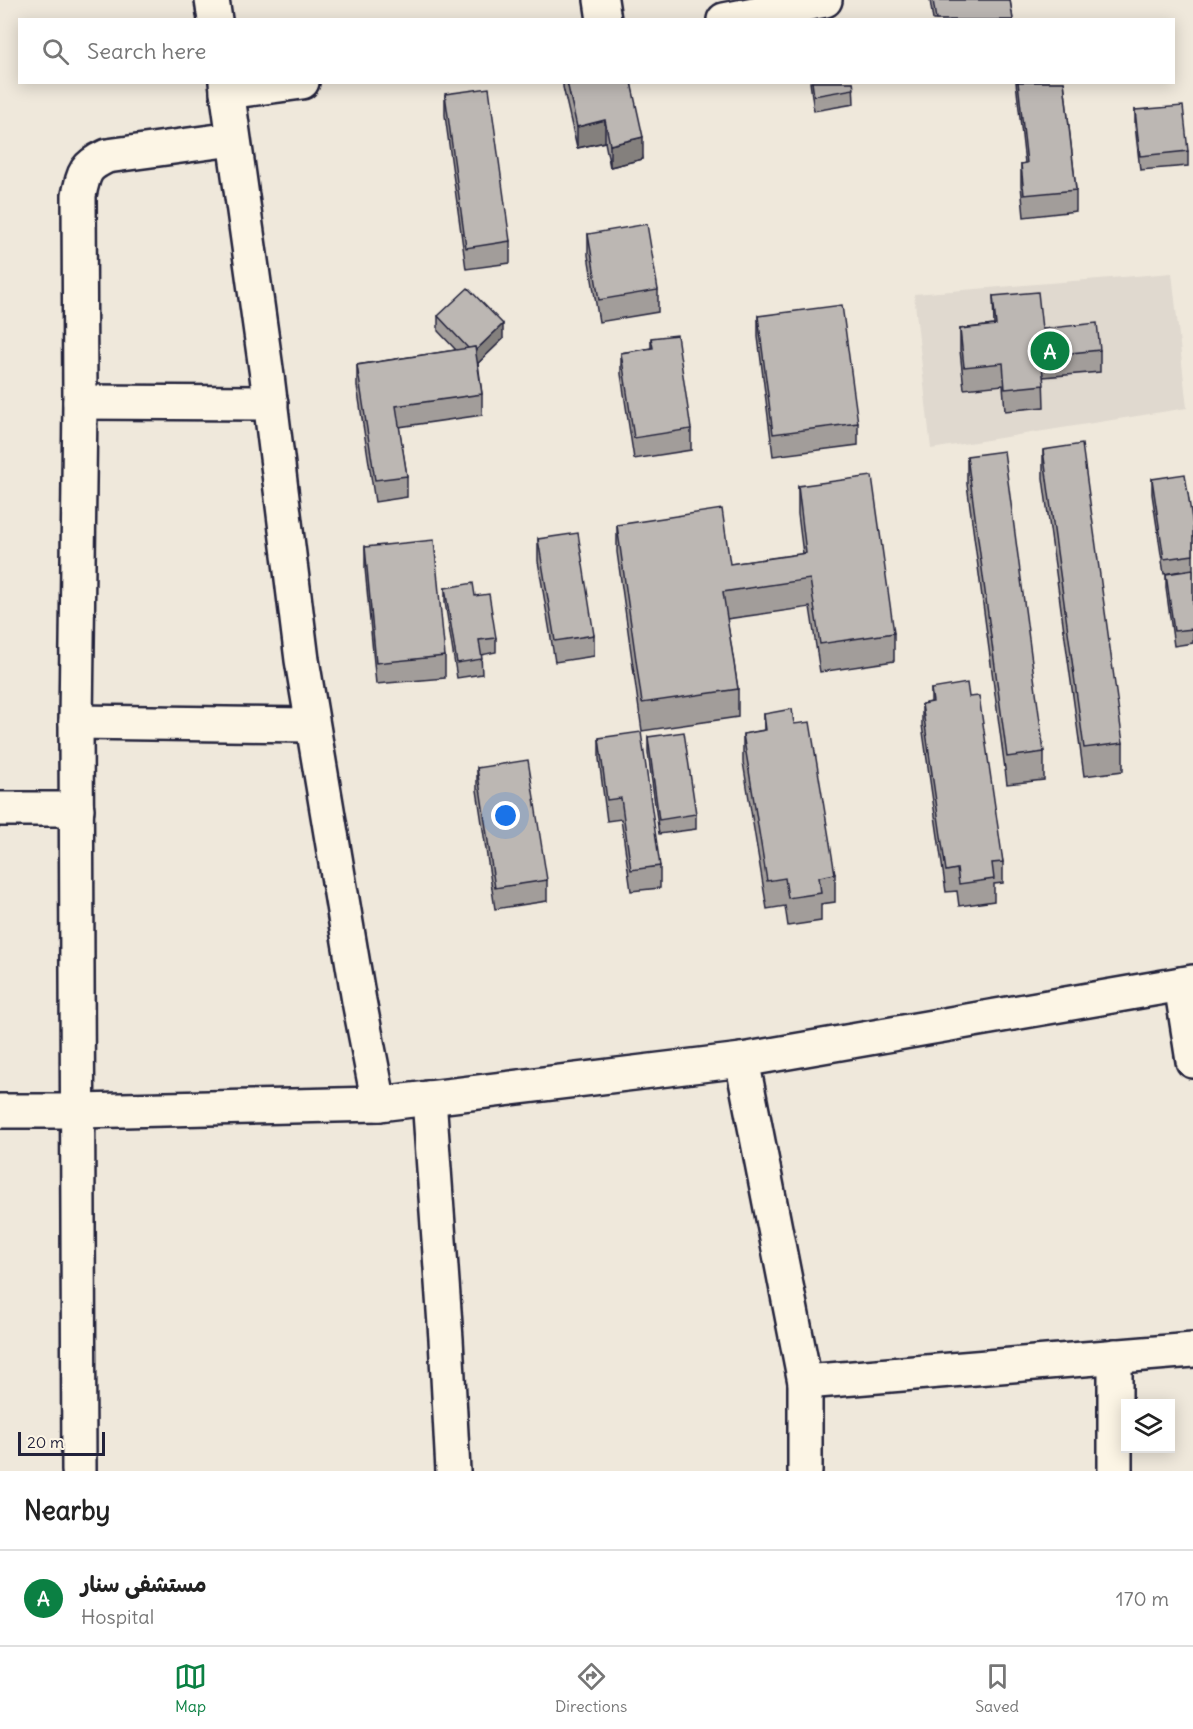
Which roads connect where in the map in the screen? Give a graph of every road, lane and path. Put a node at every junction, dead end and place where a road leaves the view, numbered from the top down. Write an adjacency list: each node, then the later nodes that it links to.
1 (212, 0): 4 (street)
2 (601, 0): 5 (street)
3 (825, 0): 6 (street)
4 (215, 18)
5 (604, 18)
6 (734, 18)
7 (272, 84): 8 (street)
8 (227, 87): 9 (street)
9 (233, 139): 10 (street); 11 (street)
10 (80, 402): 11 (street); 12 (street)
11 (271, 403): 13 (street)
12 (76, 722): 13 (street); 15 (street)
13 (312, 725): 20 (street)
14 (0, 809): 15 (street)
15 (77, 809): 22 (street)
16 (1187, 983): 17 (street); 18 (street)
17 (742, 1060): 19 (street); 25 (street)
18 (1193, 1061)
19 (429, 1098): 20 (street); 27 (street)
20 (379, 1104): 22 (street)
21 (0, 1111): 22 (street)
22 (78, 1112): 26 (street)
23 (1193, 1350): 24 (street)
24 (1114, 1356): 25 (street); 29 (street)
25 (806, 1382): 28 (street)
26 (79, 1471)
27 (453, 1471)
28 (805, 1471)
29 (1114, 1471)

